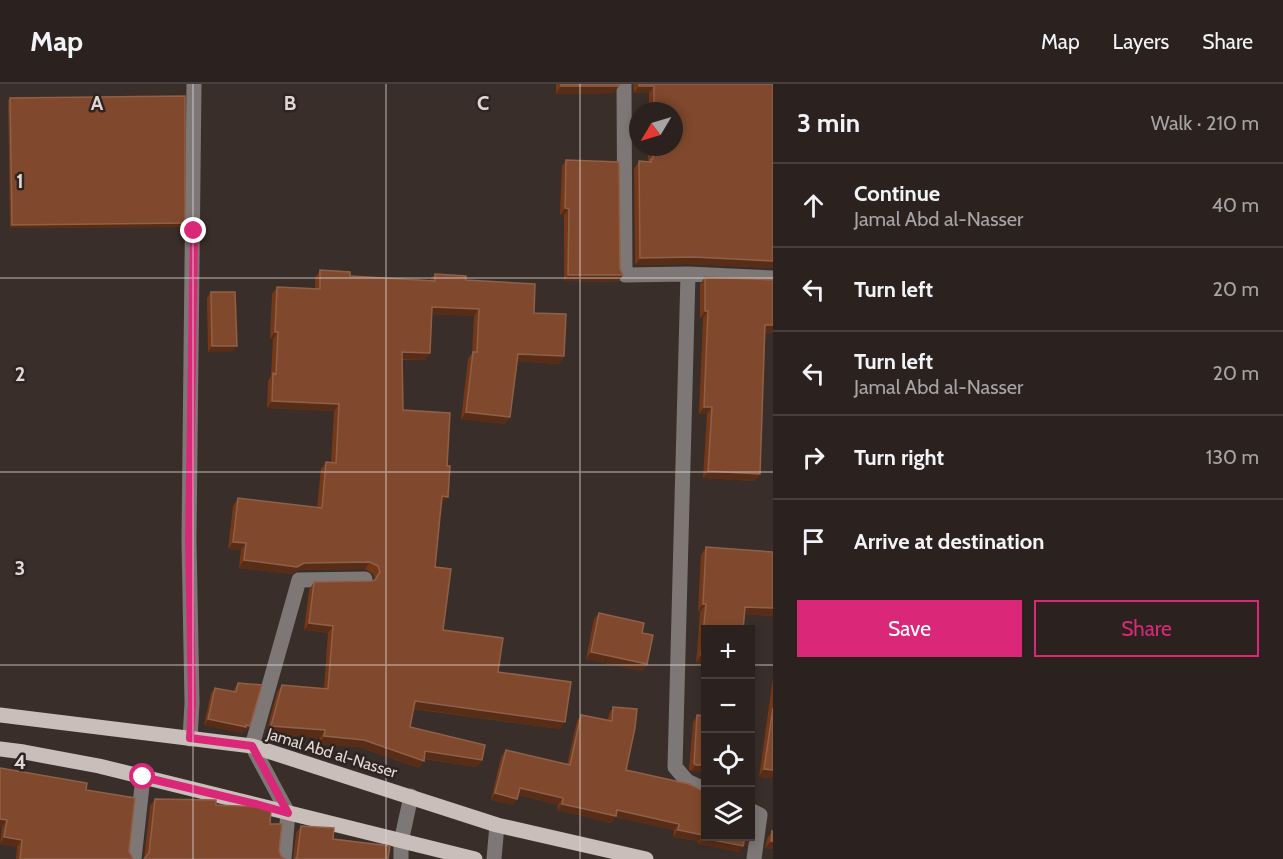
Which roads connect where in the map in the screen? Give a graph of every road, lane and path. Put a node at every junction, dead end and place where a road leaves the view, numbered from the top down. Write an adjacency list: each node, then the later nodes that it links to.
1 (194, 84): 7 (street)
2 (624, 84): 3 (street)
3 (688, 274): 4 (street); 11 (street)
4 (773, 278)
5 (365, 579): 8 (street)
6 (0, 715): 7 (main road, Jamal Abd al-Nasser)
7 (190, 738): 8 (main road, Jamal Abd al-Nasser)
8 (252, 746): 12 (main road, Jamal Abd al-Nasser); 14 (street)
9 (0, 749): 10 (main road)
10 (143, 777): 14 (main road); 18 (street)
11 (701, 788)
12 (411, 796): 15 (main road, Jamal Abd al-Nasser); 16 (street)
13 (755, 812): 24 (street)
14 (288, 813): 16 (main road); 19 (street)
15 (497, 825): 17 (main road, Jamal Abd al-Nasser); 22 (street)
16 (401, 842): 20 (street); 21 (main road)
17 (605, 855): 23 (main road, Jamal Abd al-Nasser)
18 (134, 859)
19 (284, 859)
20 (401, 859)
21 (475, 859)
22 (494, 859)
23 (646, 859)
24 (754, 859)

